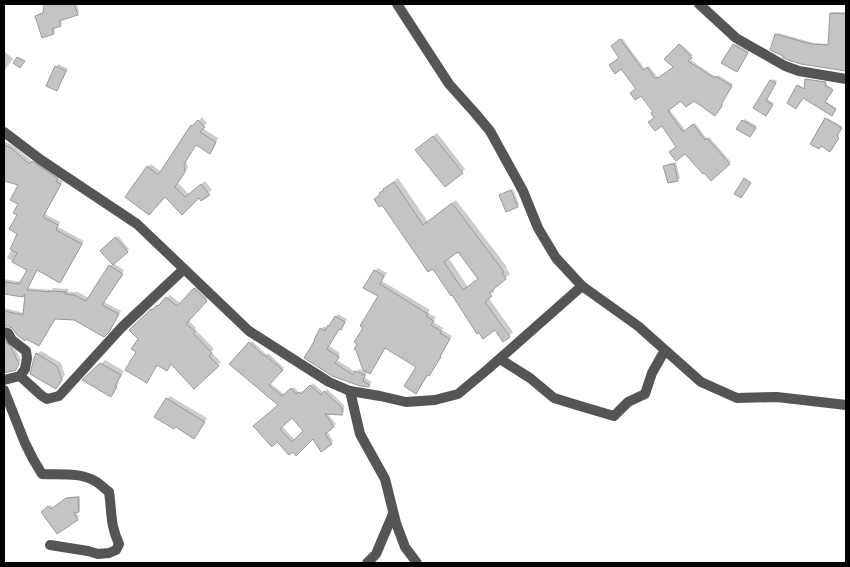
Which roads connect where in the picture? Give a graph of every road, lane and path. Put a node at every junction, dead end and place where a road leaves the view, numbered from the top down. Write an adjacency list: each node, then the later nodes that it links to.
1 (397, 4): 6 (street)
2 (699, 4): 3 (street)
3 (846, 79)
4 (4, 132): 5 (street)
5 (184, 269): 10 (street); 13 (street)
6 (582, 286): 8 (street); 9 (street)
7 (4, 332): 10 (street)
8 (666, 350): 9 (street); 14 (street)
9 (500, 359): 13 (street)
10 (20, 376): 11 (street)
11 (4, 380)
12 (4, 390): 16 (street)
13 (350, 391): 15 (street)
14 (846, 405)
15 (394, 514): 17 (street); 18 (street)
16 (50, 545)
17 (367, 563)
18 (417, 563)

